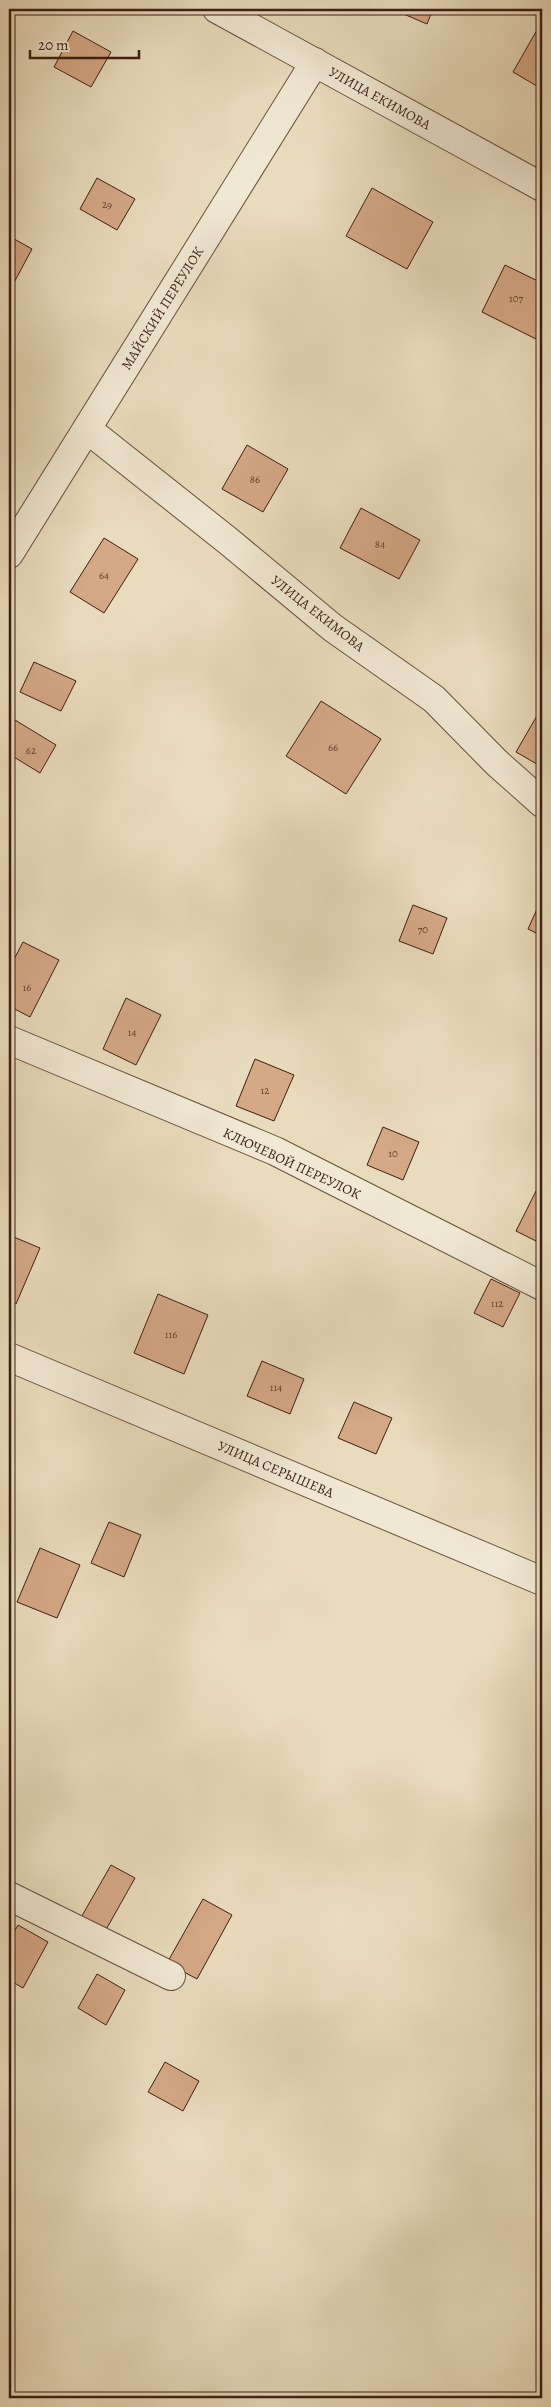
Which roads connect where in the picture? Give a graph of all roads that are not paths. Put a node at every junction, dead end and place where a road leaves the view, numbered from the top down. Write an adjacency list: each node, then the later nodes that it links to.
1 (217, 9): 2 (street, УЛИЦА ЕКИМОВА)
2 (315, 62): 3 (street, УЛИЦА ЕКИМОВА); 4 (street, МАЙСКИЙ ПЕРЕУЛОК)
3 (542, 187)
4 (87, 429): 5 (street, МАЙСКИЙ ПЕРЕУЛОК); 6 (street, УЛИЦА ЕКИМОВА)
5 (9, 554)
6 (542, 803)
7 (9, 1040): 8 (street, КЛЮЧЕВОЙ ПЕРЕУЛОК)
8 (542, 1286)
9 (9, 1357): 10 (street, УЛИЦА СЕРЫШЕВА)
10 (542, 1581)
11 (9, 1896): 12 (street)
12 (171, 1976)

